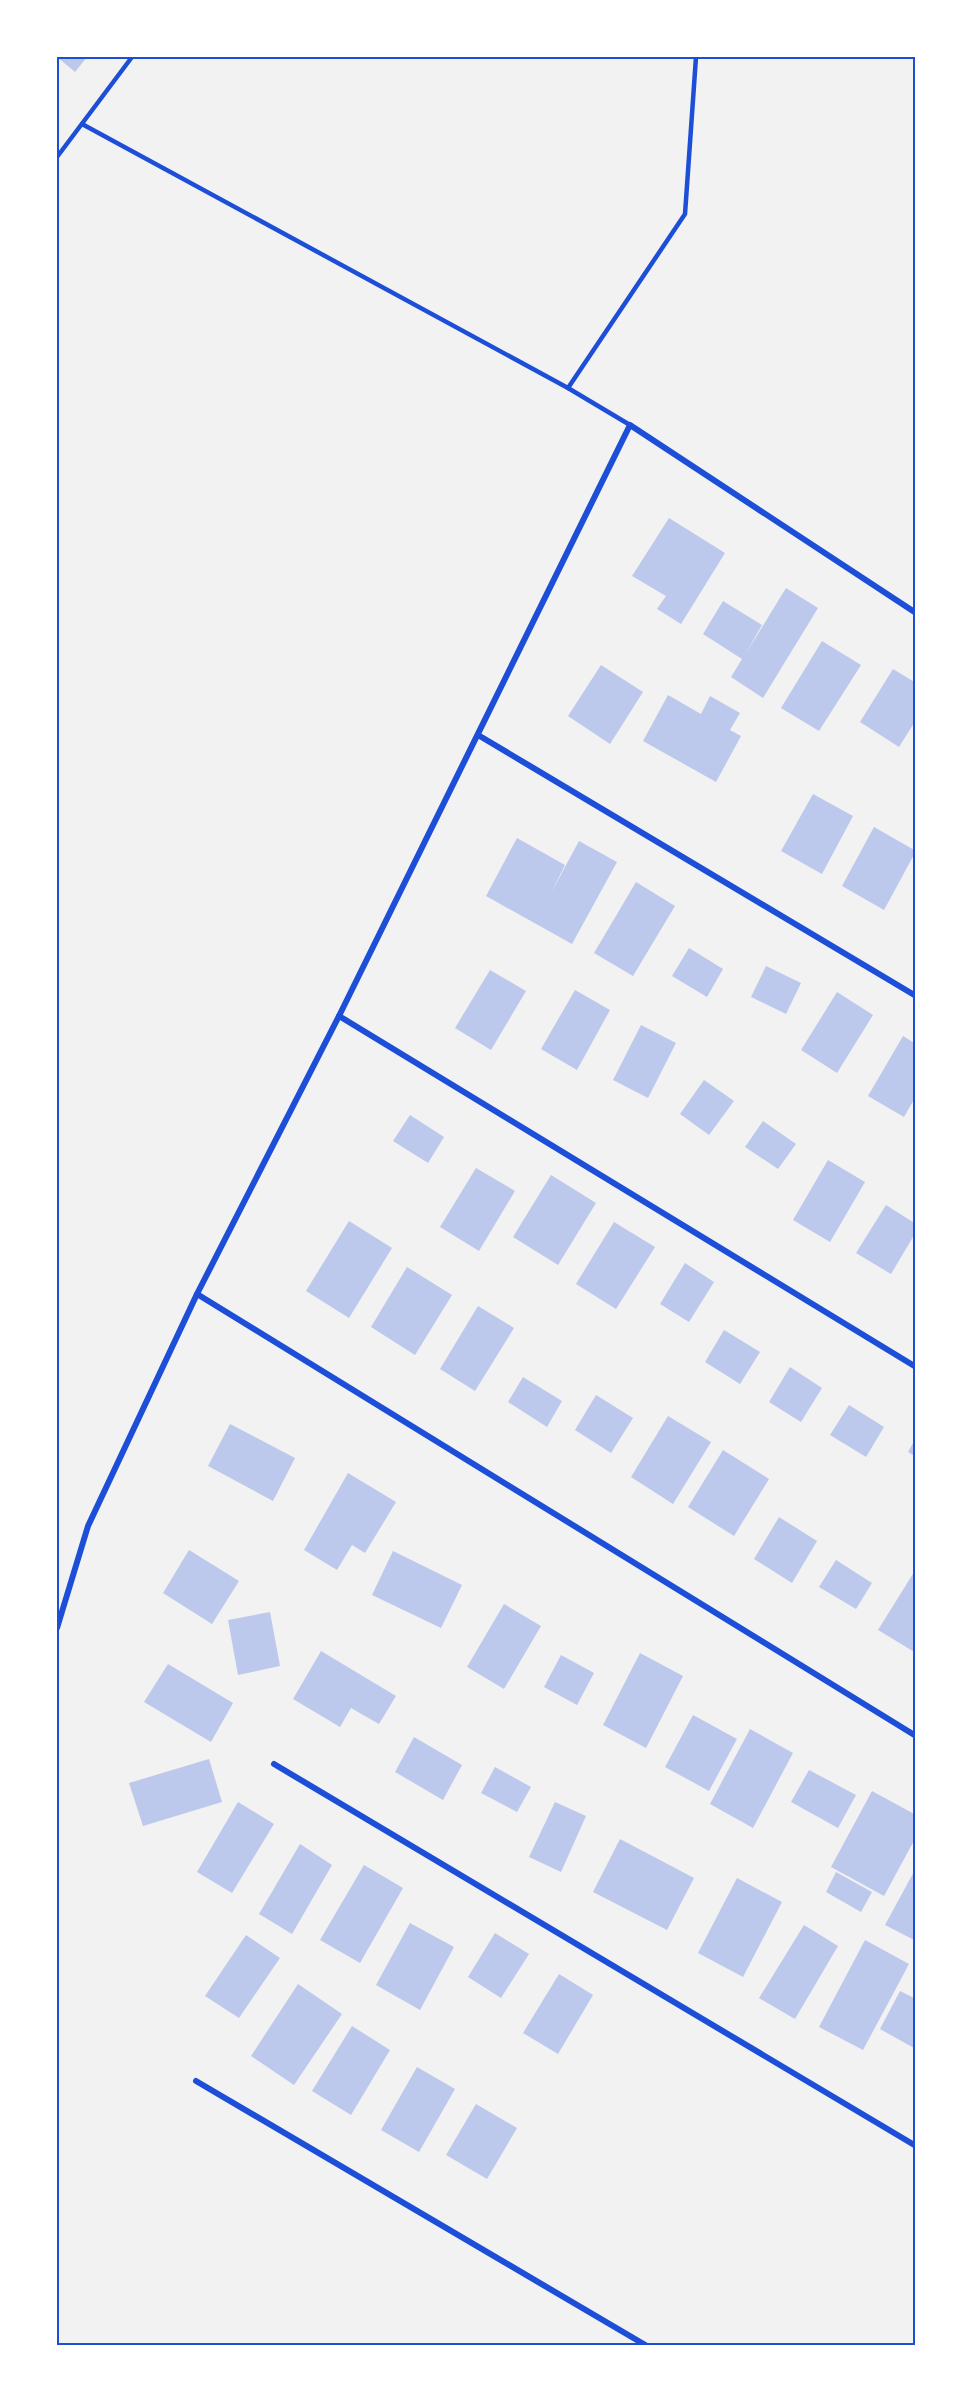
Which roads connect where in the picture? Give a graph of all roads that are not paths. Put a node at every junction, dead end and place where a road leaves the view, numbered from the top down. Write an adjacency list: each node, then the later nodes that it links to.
1 (132, 57): 3 (lane)
2 (696, 57): 5 (lane)
3 (82, 124): 4 (lane); 5 (lane)
4 (57, 157)
5 (568, 388): 6 (lane)
6 (630, 424): 7 (street); 8 (street)
7 (916, 612)
8 (478, 735): 9 (street); 10 (street)
9 (916, 996)
10 (339, 1017): 11 (street); 12 (street)
11 (197, 1294): 13 (street); 14 (street)
12 (916, 1367)
13 (57, 1628)
14 (916, 1736)
15 (274, 1764): 17 (street)
16 (196, 2081): 18 (street)
17 (916, 2146)
18 (647, 2346)

